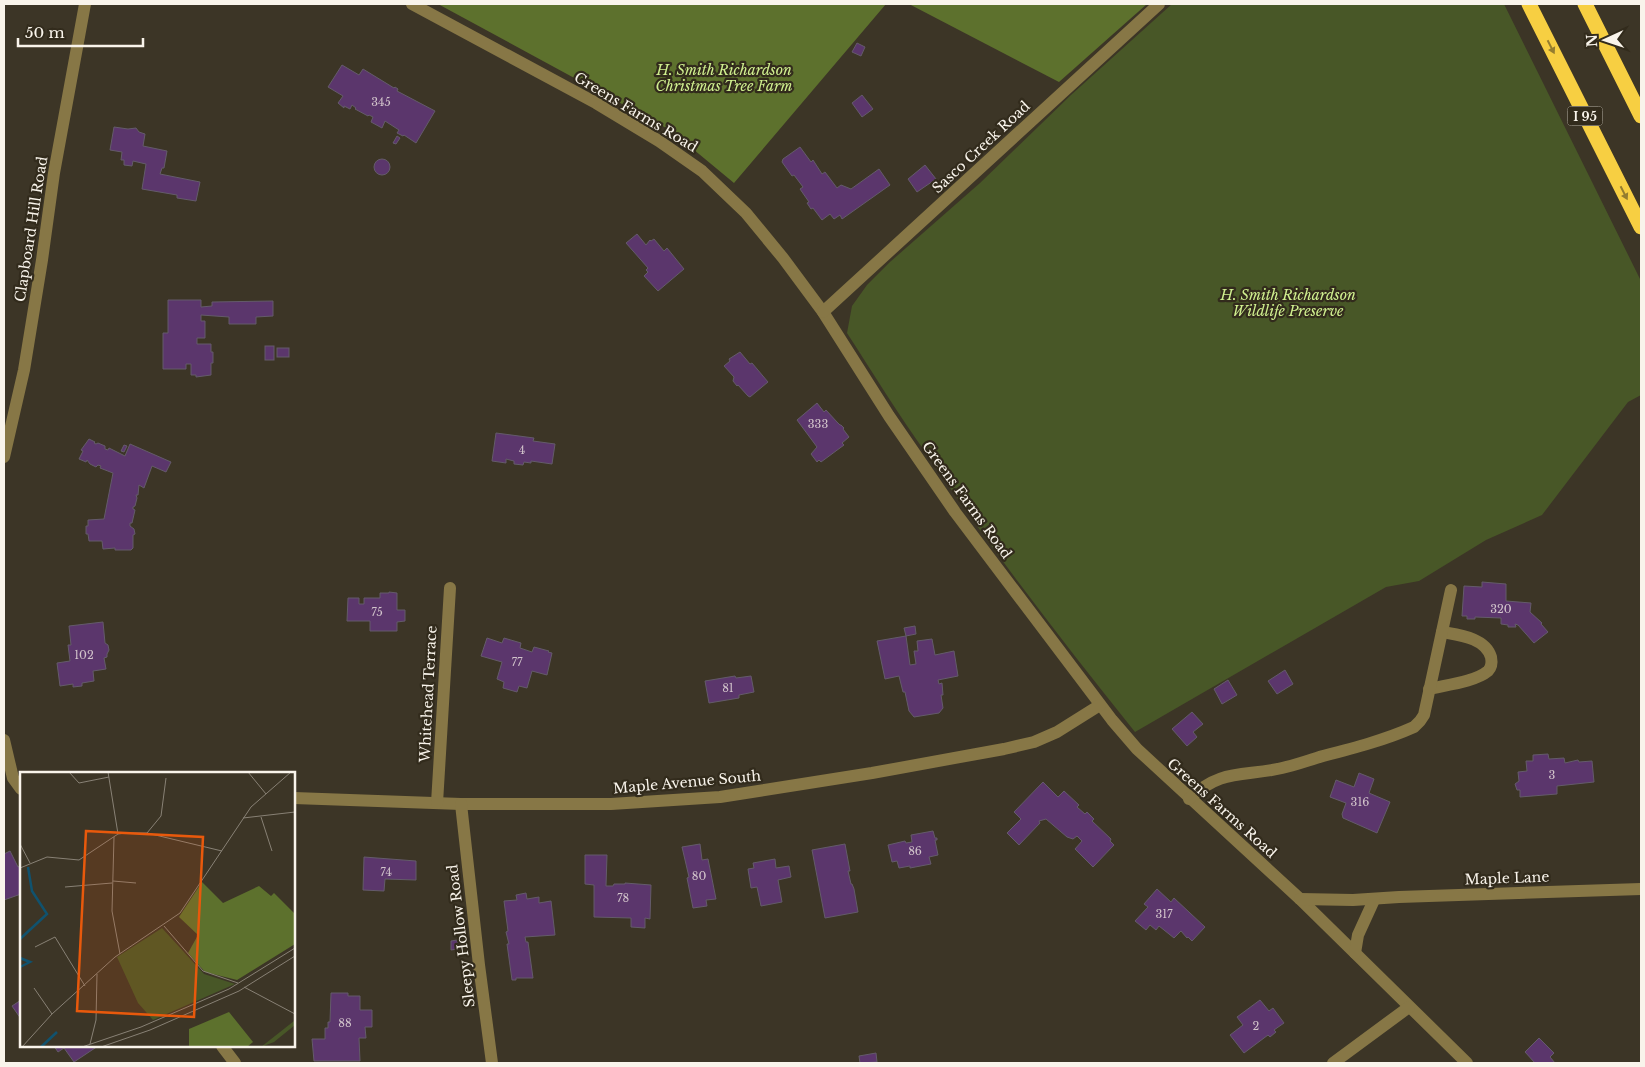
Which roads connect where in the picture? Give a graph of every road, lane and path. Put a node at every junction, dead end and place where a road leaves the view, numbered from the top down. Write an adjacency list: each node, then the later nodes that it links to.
1 (84, 4): 9 (street, Clapboard Hill Road)
2 (412, 4): 8 (street, Greens Farms Road)
3 (1159, 4): 8 (street, Sasco Creek Road)
4 (1529, 4): 7 (highway, I 95, one-way to 7)
5 (1585, 4): 6 (highway)
6 (1641, 116)
7 (1641, 227)
8 (823, 312): 14 (street, Greens Farms Road)
9 (4, 457)
10 (450, 588): 20 (street, Whitehead Terrace)
11 (1451, 590): 12 (street)
12 (1442, 632): 13 (street); 13 (street)
13 (1429, 689): 19 (street)
14 (1100, 705): 19 (street, Greens Farms Road); 21 (street, Maple Avenue South)
15 (4, 740): 16 (street)
16 (8, 779): 17 (street)
17 (20, 788)
18 (295, 798): 20 (street, Maple Avenue South)
19 (1189, 799): 23 (street, Greens Farms Road)
20 (437, 803): 21 (street, Maple Avenue South)
21 (461, 804): 29 (street, Sleepy Hollow Road)
22 (1641, 889): 24 (street, Maple Lane)
23 (1300, 899): 24 (street, Maple Lane); 25 (street, Greens Farms Road)
24 (1374, 900): 25 (street)
25 (1355, 953): 26 (street, Greens Farms Road)
26 (1410, 1007): 30 (street); 31 (street, Greens Farms Road)
27 (223, 1047): 28 (street)
28 (234, 1063)
29 (492, 1063)
30 (1333, 1063)
31 (1467, 1063)

